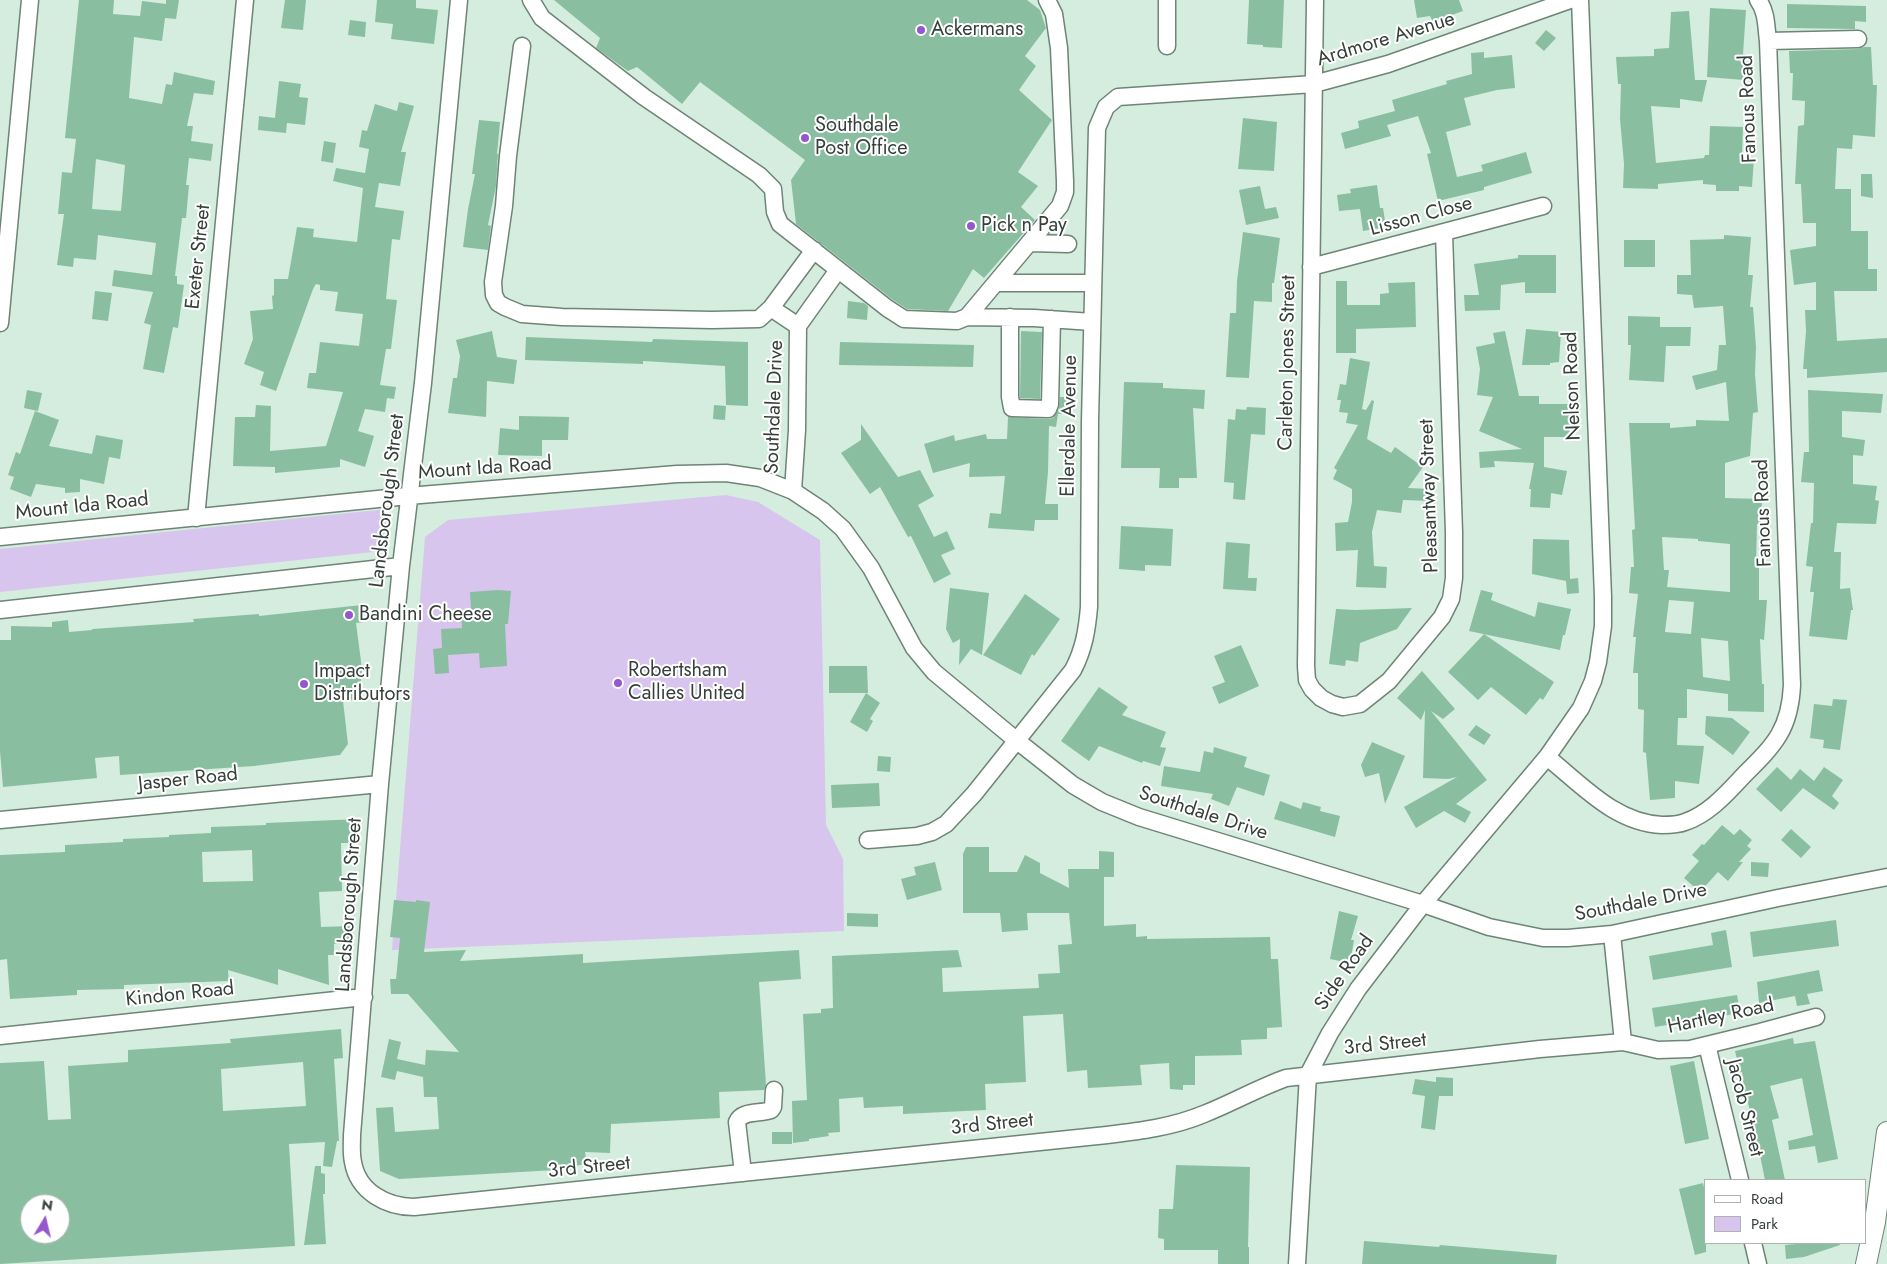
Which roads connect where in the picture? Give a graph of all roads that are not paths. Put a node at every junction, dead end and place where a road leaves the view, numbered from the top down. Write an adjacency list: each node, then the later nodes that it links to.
1 (30, 0): 21 (street)
2 (245, 0): 36 (street, Exeter Street)
3 (459, 0): 35 (street, Landsborough Street)
4 (531, 0): 22 (street)
5 (1047, 0): 19 (street)
6 (1167, 0): 14 (street)
7 (1315, 0): 15 (street, Carleton Jones Street)
8 (1570, 0): 15 (street, Ardmore Avenue)
9 (1580, 0): 42 (street, Nelson Road)
10 (1758, 0): 12 (street, Fanous Road)
11 (1858, 39): 12 (street)
12 (1768, 41): 42 (street, Fanous Road)
13 (522, 46): 27 (street)
14 (1167, 46)
15 (1314, 84): 16 (street, Ardmore Avenue); 23 (street, Carleton Jones Street)
16 (1118, 97): 26 (street, Ellerdale Avenue)
17 (1543, 206): 18 (street, Lisson Close)
18 (1444, 233): 23 (street, Lisson Close); 40 (street, Pleasantway Street)
19 (1030, 243): 20 (street); 25 (street)
20 (1068, 244)
21 (4, 245): 32 (street)
22 (814, 250): 24 (street); 27 (street)
23 (1311, 268): 40 (street, Carleton Jones Street)
24 (838, 270): 28 (street); 33 (street)
25 (996, 283): 26 (street); 28 (street)
26 (1093, 283): 31 (street, Ellerdale Avenue)
27 (771, 308): 33 (street)
28 (967, 317): 29 (street)
29 (1010, 317): 30 (street); 30 (street)
30 (1052, 319): 31 (street)
31 (1092, 322): 41 (street, Ellerdale Avenue)
32 (0, 323)
33 (798, 326): 34 (street, Southdale Drive)
34 (793, 491): 35 (street, Mount Ida Road); 41 (street, Southdale Drive)
35 (408, 496): 36 (street, Mount Ida Road); 38 (street, Landsborough Street)
36 (196, 518): 37 (street, Mount Ida Road)
37 (0, 537)
38 (401, 566): 39 (street); 43 (street, Landsborough Street)
39 (0, 610)
40 (1343, 707)
41 (1016, 740): 45 (street, Ellerdale Avenue); 47 (street, Southdale Drive)
42 (1547, 756): 47 (street, Side Road)
43 (380, 784): 44 (street, Jasper Road); 49 (street, Landsborough Street)
44 (0, 820)
45 (868, 840)
46 (1887, 877): 48 (street, Southdale Drive)
47 (1423, 904): 48 (street, Southdale Drive); 54 (street, Side Road)
48 (1612, 934): 52 (street)
49 (364, 997): 51 (street, Kindon Road); 59 (street, Landsborough Street)
50 (1816, 1017): 53 (street, Hartley Road)
51 (0, 1036)
52 (1623, 1042): 53 (street, Hartley Road); 54 (street, 3rd Street)
53 (1707, 1045): 58 (street, Jacob Street)
54 (1308, 1076): 57 (street, 3rd Street); 61 (street, Side Road)
55 (774, 1090): 57 (street)
56 (1887, 1132): 63 (main road)
57 (743, 1173): 59 (street, 3rd Street)
58 (1740, 1179)
59 (363, 1184)
60 (1753, 1244): 62 (street)
61 (1297, 1264)
62 (1758, 1264)
63 (1866, 1264)

